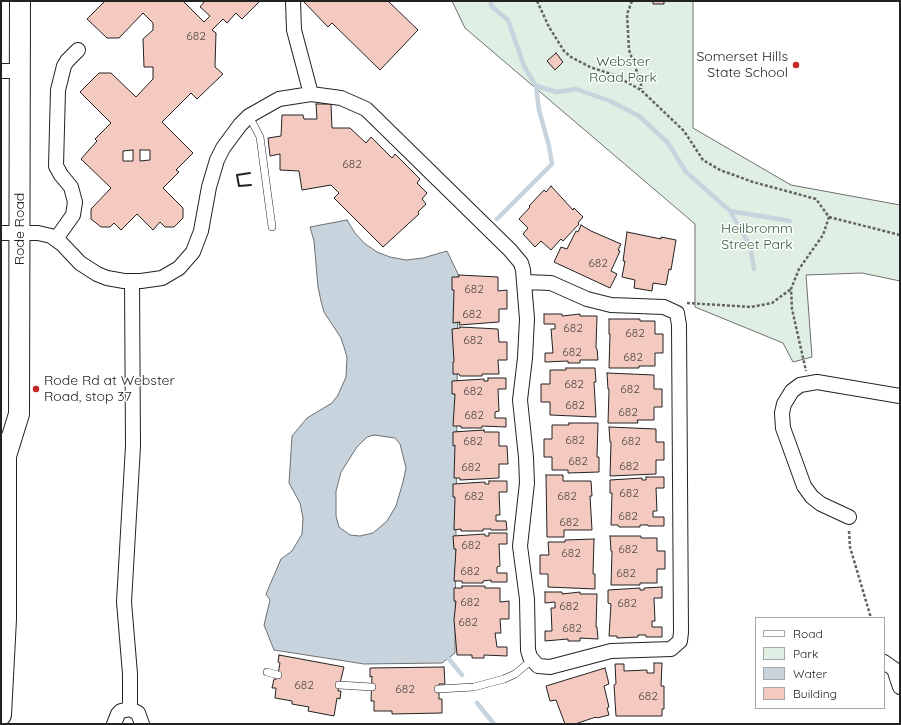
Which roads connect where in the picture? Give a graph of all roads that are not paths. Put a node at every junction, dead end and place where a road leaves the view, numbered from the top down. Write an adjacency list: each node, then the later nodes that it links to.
1 (20, 1): 4 (main road, Rode Road)
2 (293, 1): 5 (street)
3 (78, 50): 9 (street)
4 (11, 71): 8 (main road, Rode Road)
5 (311, 94): 6 (street); 11 (street)
6 (249, 116): 7 (lane); 10 (street)
7 (272, 227)
8 (11, 233): 9 (street); 13 (main road, Rode Road)
9 (56, 239): 10 (street)
10 (132, 282): 23 (street)
11 (525, 282): 15 (street); 15 (street)
12 (900, 396): 14 (street)
13 (4, 446): 24 (main road, Rode Road)
14 (849, 517)
15 (532, 660): 22 (lane)
16 (885, 663): 21 (street)
17 (267, 672): 18 (lane)
18 (278, 675)
19 (339, 685): 20 (lane)
20 (372, 687)
21 (900, 687)
22 (438, 689)
23 (130, 709): 25 (street); 26 (street)
24 (1, 714)
25 (114, 724)
26 (142, 724)

